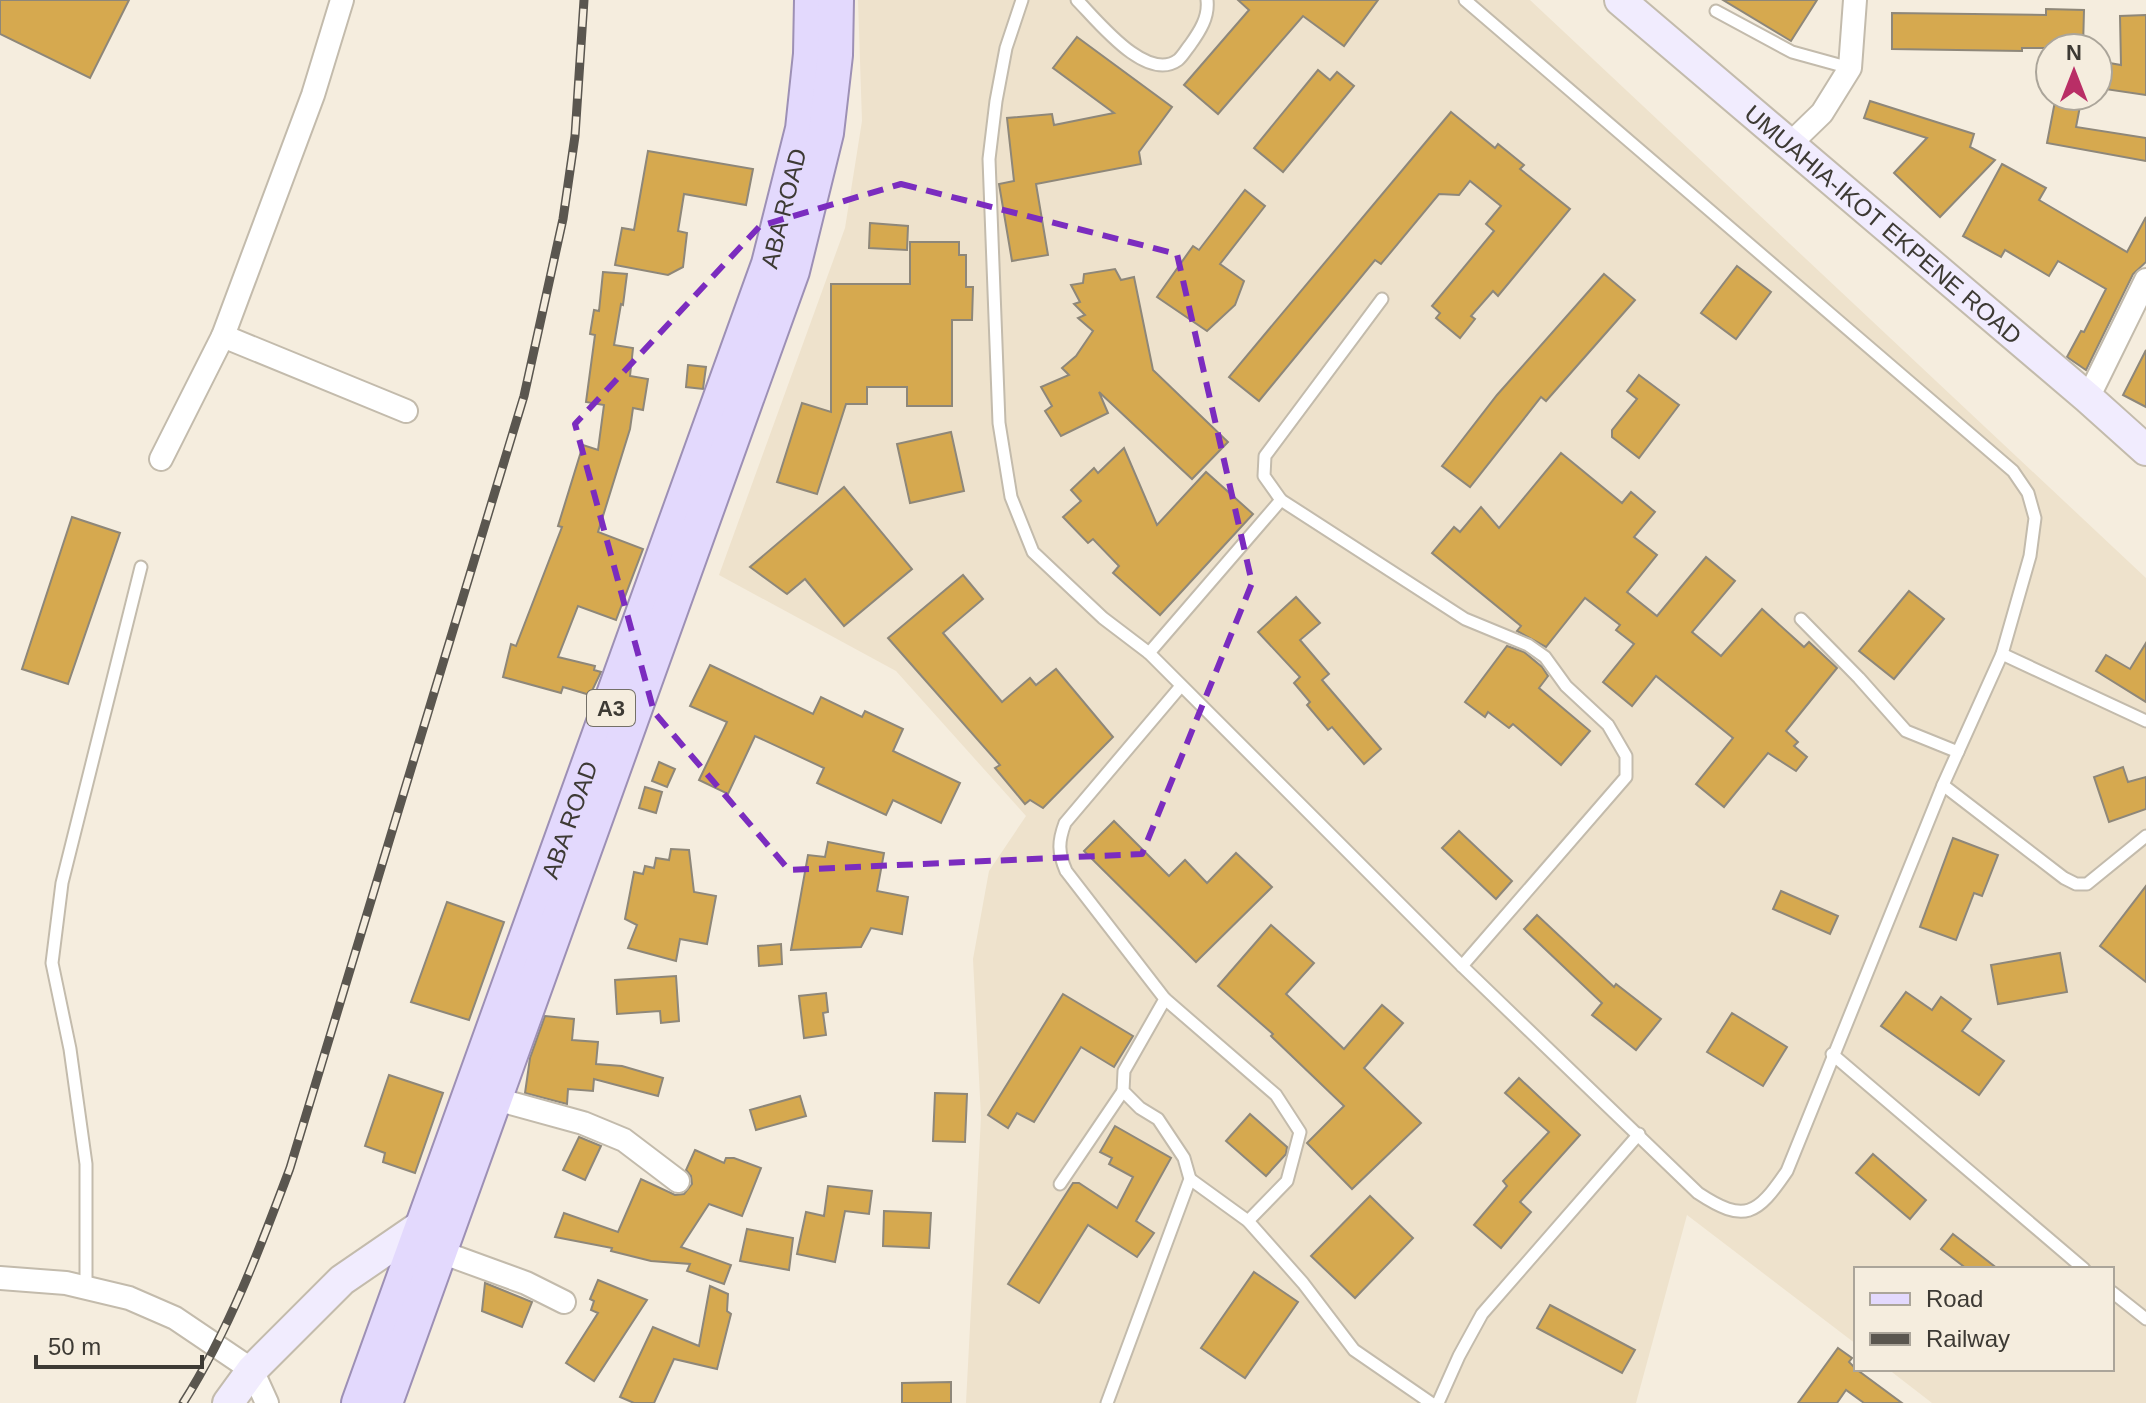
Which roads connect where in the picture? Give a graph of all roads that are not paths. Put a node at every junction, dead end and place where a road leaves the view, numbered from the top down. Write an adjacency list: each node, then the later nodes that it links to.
1 (342, 0): 15 (street)
2 (812, 0): 21 (main road, ABA ROAD / A3)
3 (836, 0): 21 (main road, ABA ROAD / A3)
4 (1022, 0): 24 (lane)
5 (1077, 0): 6 (lane)
6 (1207, 0)
7 (1465, 0): 25 (lane)
8 (1620, 0): 12 (main road, UMUAHIA-IKOT EKPENE ROAD)
9 (1855, 0): 11 (street)
10 (1716, 11): 11 (lane)
11 (1850, 68): 12 (street)
12 (1790, 144): 16 (main road, UMUAHIA-IKOT EKPENE ROAD)
13 (2146, 280): 16 (street)
14 (1382, 299): 20 (lane)
15 (223, 336): 17 (street); 19 (street)
16 (2088, 398): 18 (main road, UMUAHIA-IKOT EKPENE ROAD)
17 (406, 411)
18 (2146, 450)
19 (161, 459)
20 (1281, 500): 24 (lane); 31 (lane)
21 (692, 519): 35 (main road, ABA ROAD / A3); 41 (main road, ABA ROAD / A3)
22 (141, 567): 44 (lane)
23 (1801, 619): 28 (lane)
24 (1149, 653): 26 (lane)
25 (2002, 654): 27 (lane); 28 (lane)
26 (1181, 686): 31 (lane); 32 (lane)
27 (2146, 721)
28 (1958, 752): 29 (lane)
29 (1943, 785): 30 (lane); 33 (lane)
30 (2146, 836)
31 (1462, 966): 36 (lane)
32 (1165, 999): 34 (lane); 40 (lane)
33 (1832, 1054): 36 (lane); 42 (lane)
34 (1123, 1091): 37 (lane); 39 (lane)
35 (496, 1099): 38 (street); 41 (main road, ABA ROAD / A3)
36 (1639, 1134): 55 (lane)
37 (1190, 1179): 40 (lane); 53 (lane)
38 (678, 1181)
39 (1060, 1184)
40 (1248, 1221): 54 (lane)
41 (433, 1238): 46 (street); 48 (main road); 51 (main road, ABA ROAD / A3); 52 (main road, ABA ROAD / A3)
42 (2082, 1267)
43 (0, 1278): 44 (street)
44 (86, 1288): 48 (street)
45 (2114, 1294): 47 (lane)
46 (564, 1302)
47 (2146, 1319)
48 (252, 1370): 49 (main road); 50 (street)
49 (228, 1403)
50 (267, 1403)
51 (359, 1403)
52 (385, 1403)
53 (1107, 1403)
54 (1431, 1403)
55 (1438, 1403)

